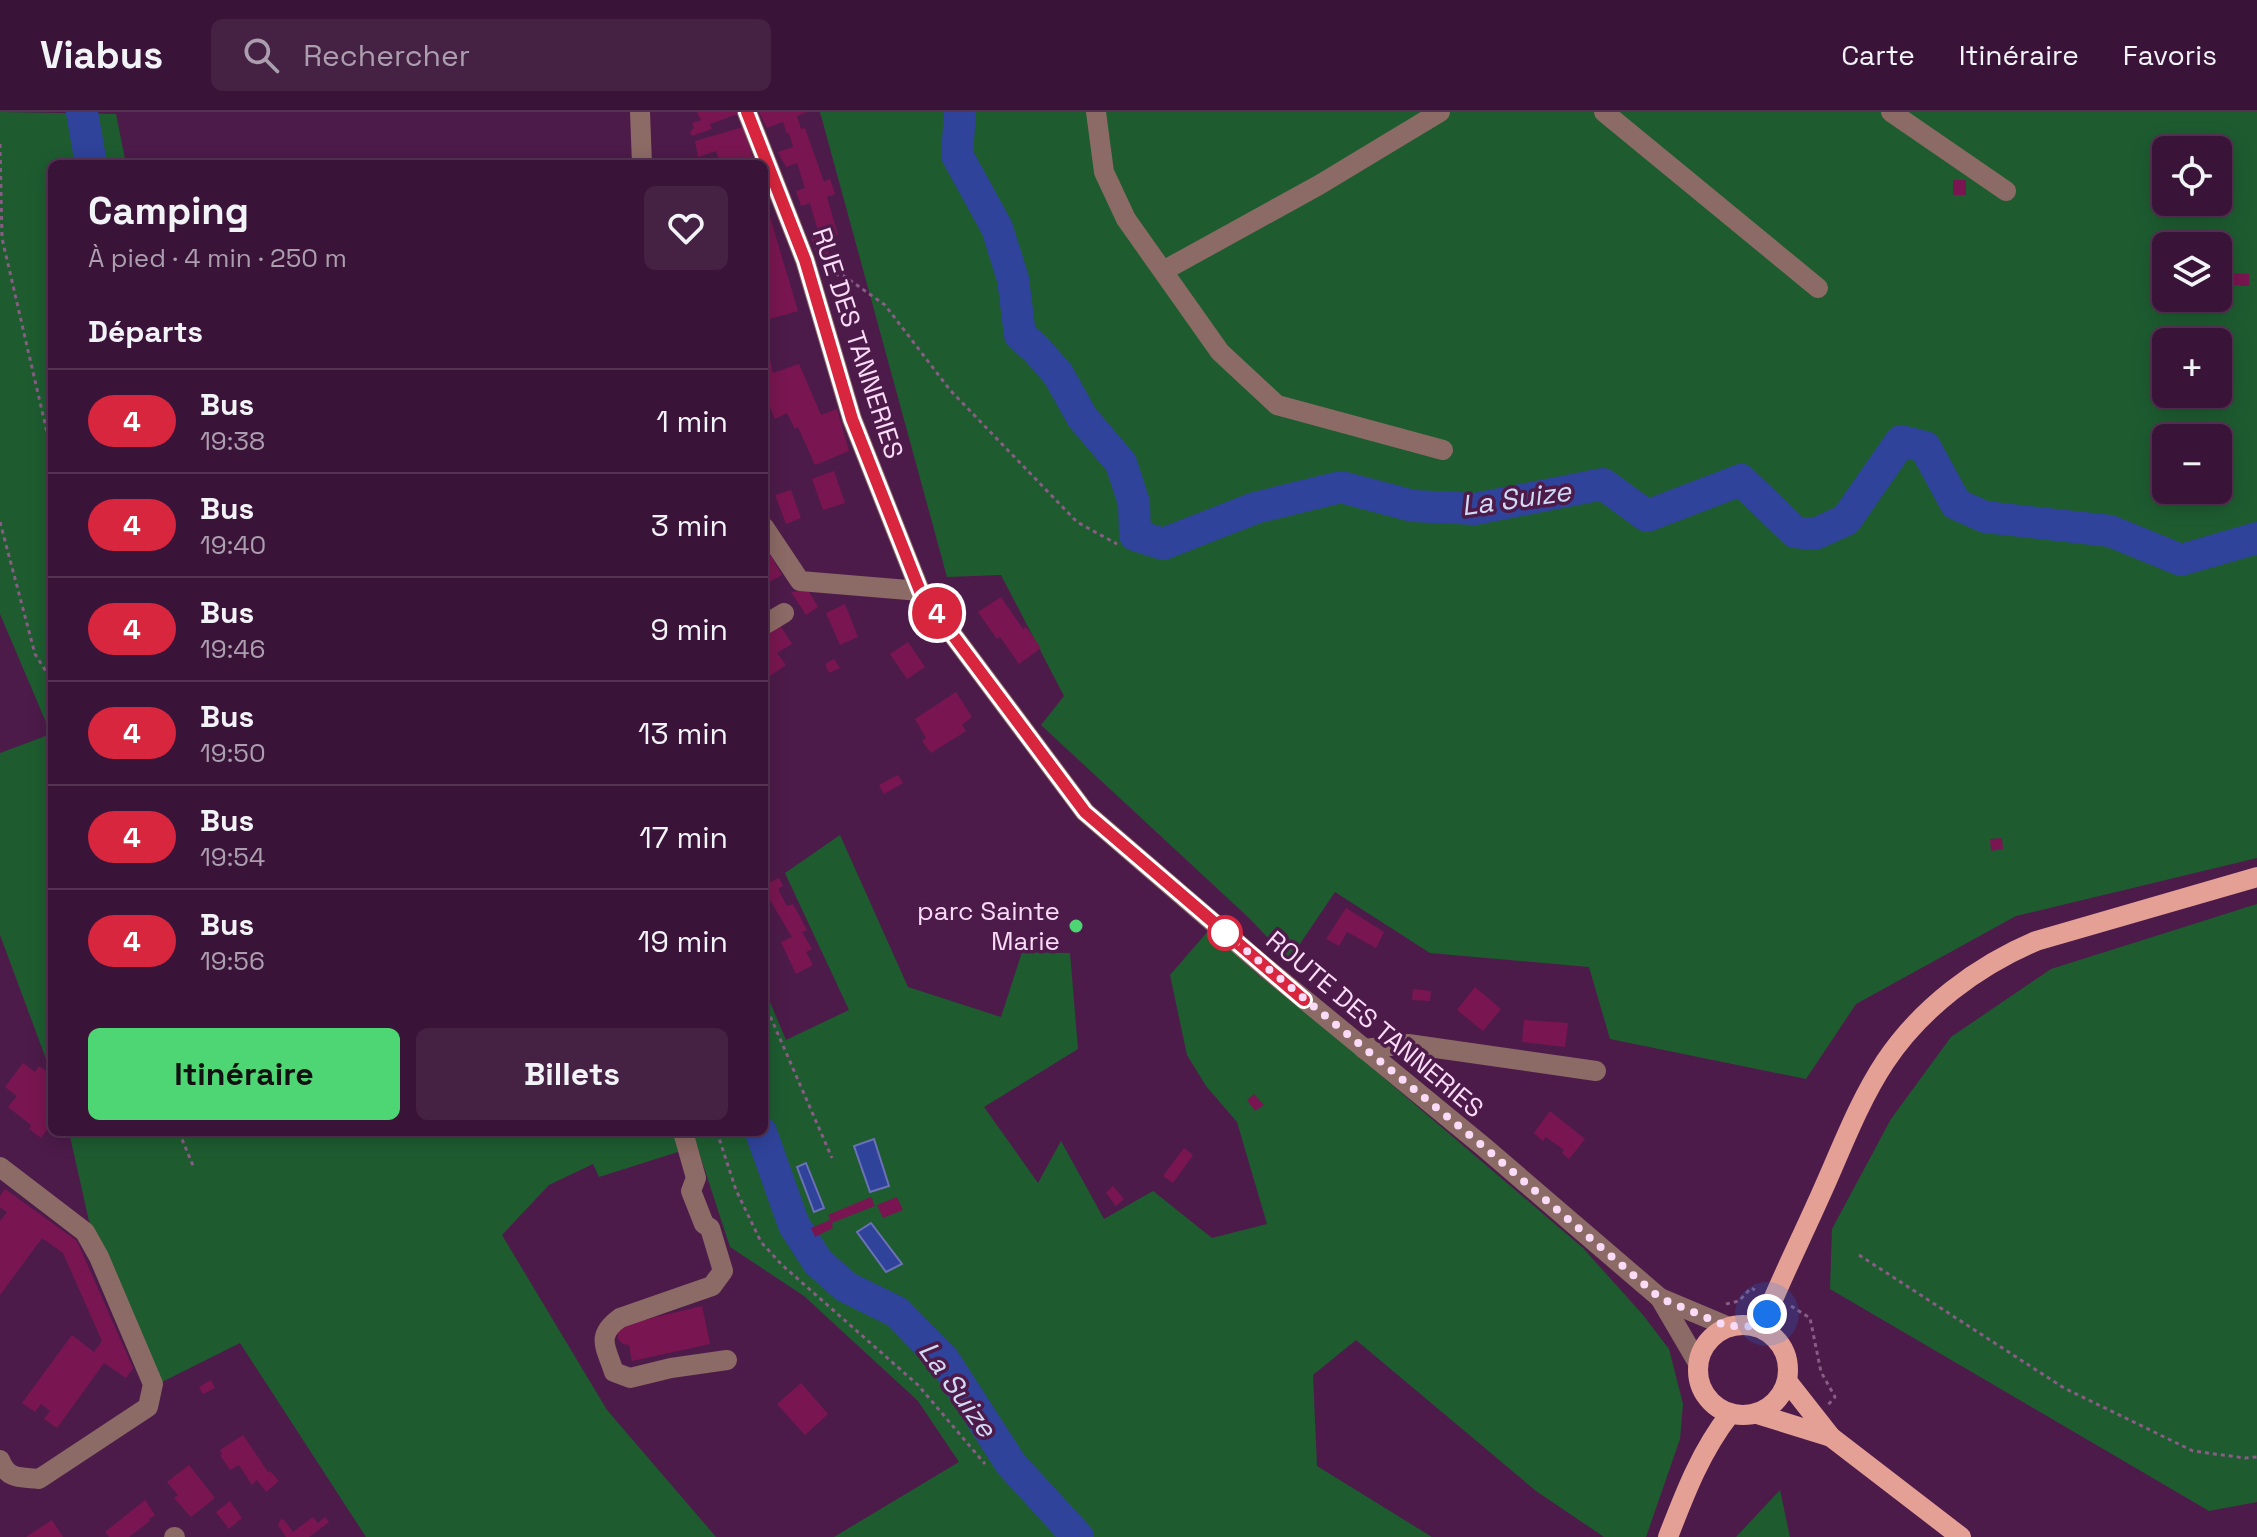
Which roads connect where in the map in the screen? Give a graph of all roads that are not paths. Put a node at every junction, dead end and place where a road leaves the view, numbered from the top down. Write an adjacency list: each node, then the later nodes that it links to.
1 (640, 112): 7 (street)
2 (747, 112): 8 (street, RUE DES TANNERIES)
3 (1096, 112): 11 (street)
4 (1440, 112): 11 (street)
5 (1604, 112): 12 (street)
6 (1891, 112): 10 (street)
7 (642, 160)
8 (766, 160)
9 (768, 166): 15 (street, RUE DES TANNERIES)
10 (2006, 191)
11 (1163, 271): 13 (street)
12 (1818, 288)
13 (1443, 450)
14 (768, 533): 15 (street)
15 (920, 591): 19 (street, ROUTE DES TANNERIES)
16 (784, 613): 17 (street)
17 (768, 623)
18 (2257, 877): 25 (main road)
19 (1364, 1049): 20 (street); 23 (street, ROUTE DES TANNERIES)
20 (1596, 1071)
21 (684, 1136): 26 (street)
22 (0, 1167): 32 (street)
23 (1660, 1298): 24 (street, ROUTE DES TANNERIES); 27 (street, ROUTE DES TANNERIES)
24 (1729, 1327): 25 (main road); 27 (main road)
25 (1761, 1328): 28 (main road)
26 (727, 1360)
27 (1698, 1363): 29 (main road)
28 (1787, 1381): 30 (main road); 31 (main road)
29 (1730, 1414): 30 (main road); 33 (main road)
30 (1757, 1414): 31 (main road)
31 (1831, 1437): 34 (main road)
32 (0, 1460)
33 (1668, 1537)
34 (1961, 1537)

